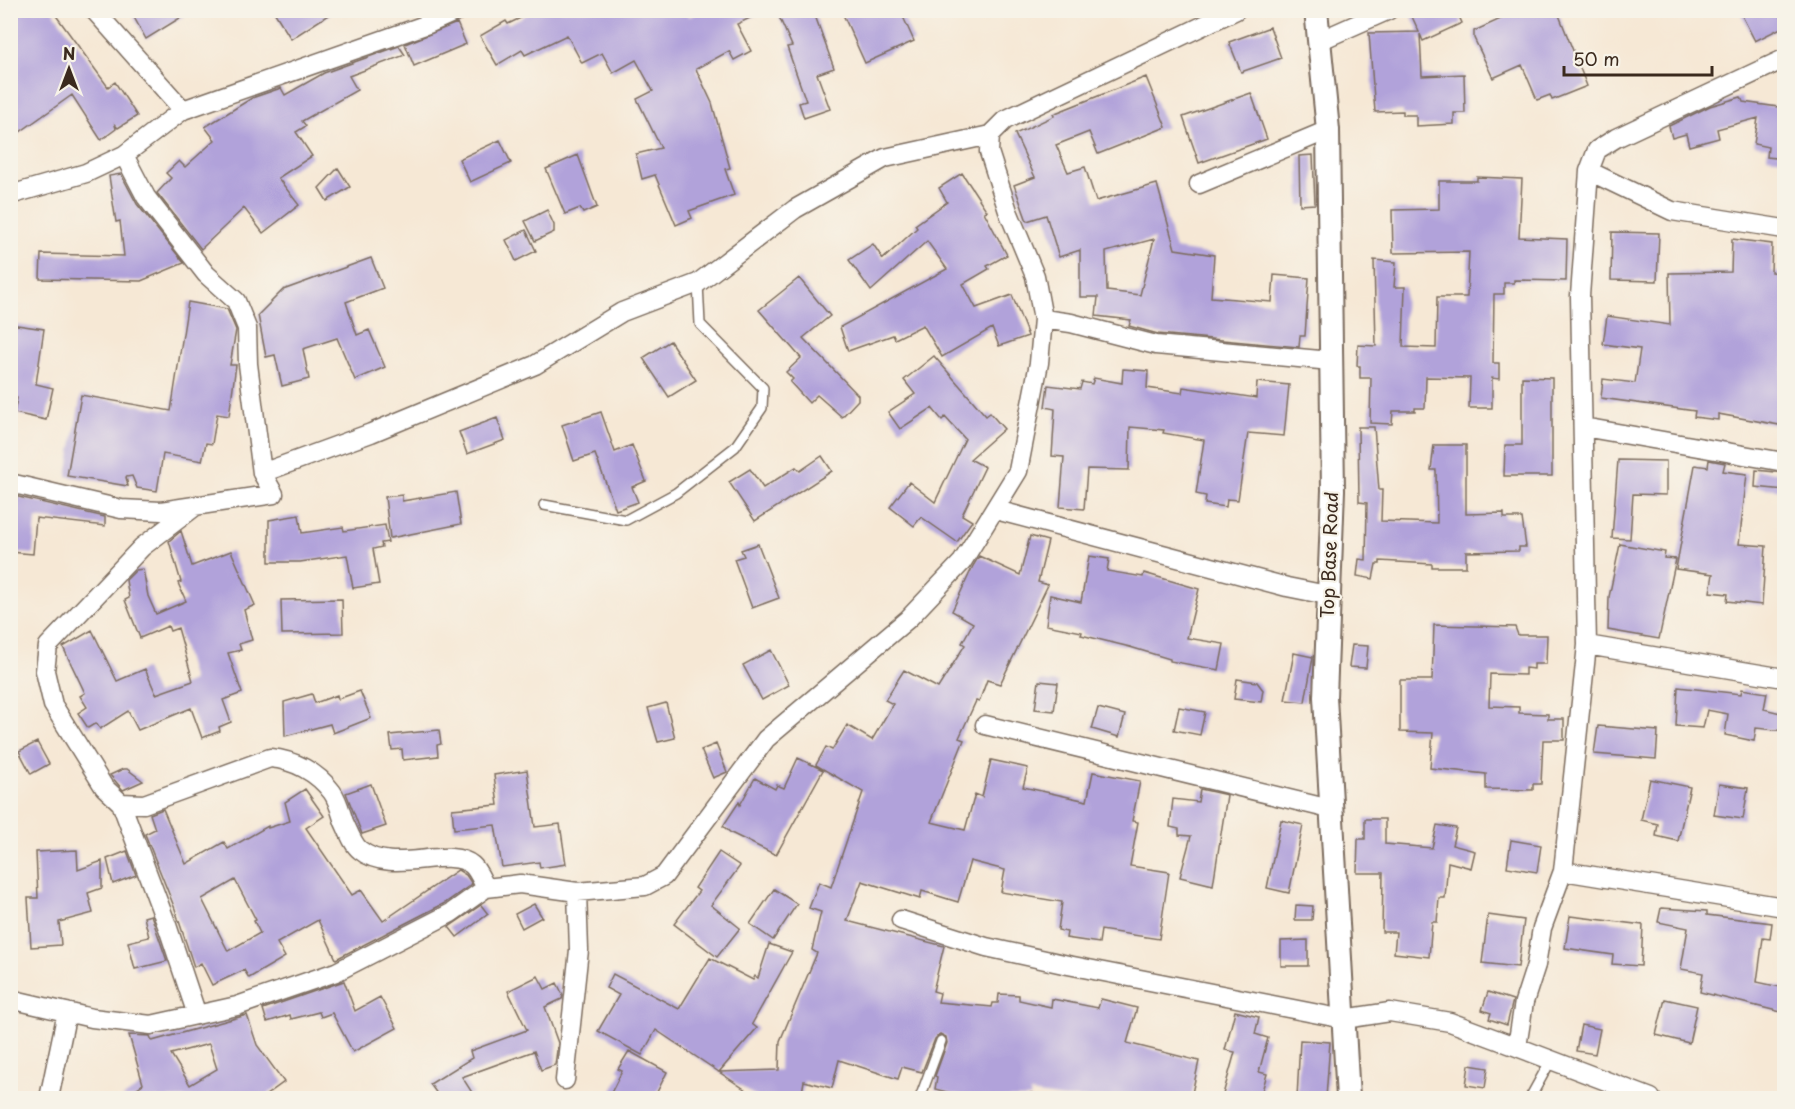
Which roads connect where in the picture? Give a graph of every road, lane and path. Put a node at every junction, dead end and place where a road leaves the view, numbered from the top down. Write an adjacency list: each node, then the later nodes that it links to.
1 (94, 10): 9 (street)
2 (459, 10): 6 (street)
3 (1236, 10): 11 (street)
4 (1316, 10): 7 (street, Top Base Road)
5 (1389, 10): 7 (street)
6 (423, 17): 9 (street)
7 (1319, 41): 10 (street, Top Base Road)
8 (1785, 59): 13 (street)
9 (183, 110): 12 (street)
10 (1328, 130): 14 (street); 19 (street, Top Base Road)
11 (990, 135): 17 (street); 18 (street)
12 (124, 155): 15 (street); 22 (street)
13 (1588, 171): 16 (street); 20 (street)
14 (1199, 184)
15 (10, 195)
16 (1785, 229)
17 (698, 283): 22 (street); 25 (lane)
18 (1043, 319): 19 (street); 26 (street)
19 (1331, 362): 27 (street, Top Base Road)
20 (1583, 427): 21 (street); 28 (street)
21 (1785, 462)
22 (262, 473): 24 (street)
23 (10, 483): 24 (street)
24 (198, 505): 31 (street)
25 (544, 505)
26 (996, 510): 27 (street); 35 (street)
27 (1327, 595): 32 (street, Top Base Road)
28 (1587, 645): 29 (street); 33 (street)
29 (1785, 678)
30 (985, 725): 32 (street)
31 (121, 803): 34 (street); 40 (street)
32 (1330, 809): 41 (street, Top Base Road)
33 (1563, 871): 36 (street); 43 (street)
34 (486, 888): 35 (street); 40 (street)
35 (577, 892): 45 (street)
36 (1785, 907)
37 (901, 920): 41 (street)
38 (10, 999): 39 (street)
39 (67, 1012): 40 (street); 46 (street)
40 (197, 1015)
41 (1344, 1019): 43 (street); 48 (street, Top Base Road)
42 (941, 1041): 47 (lane)
43 (1517, 1047): 44 (street)
44 (1551, 1060): 49 (lane); 50 (street)
45 (565, 1080)
46 (49, 1098)
47 (920, 1098)
48 (1348, 1098)
49 (1530, 1098)
50 (1651, 1098)

